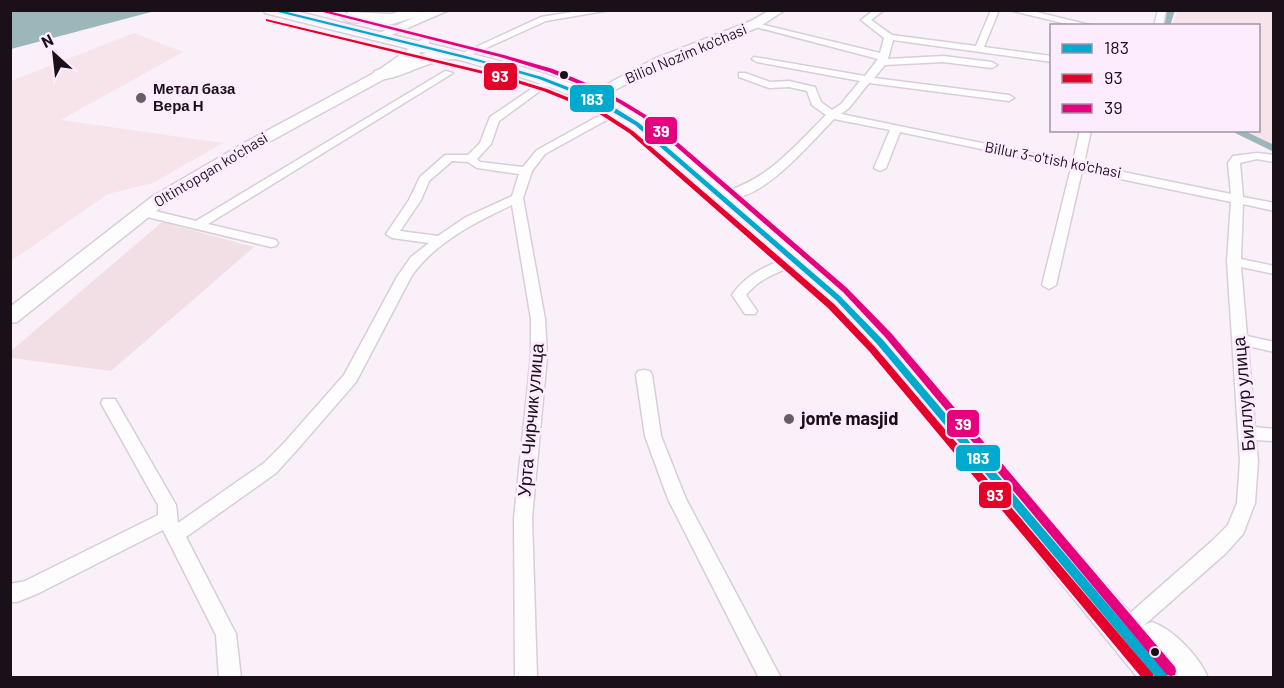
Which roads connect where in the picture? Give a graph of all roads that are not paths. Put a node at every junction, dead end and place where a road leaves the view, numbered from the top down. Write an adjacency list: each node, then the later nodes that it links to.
1 (270, 10): 13 (highway)
2 (294, 10): 3 (highway); 13 (highway)
3 (424, 10)
4 (430, 10): 13 (street)
5 (606, 10): 17 (street)
6 (779, 10): 11 (street, Biliol Nozim ko'chasi)
7 (880, 10): 14 (street)
8 (995, 10): 16 (street)
9 (1013, 10): 12 (street)
10 (442, 11): 13 (street); 17 (highway)
11 (755, 24): 19 (street); 27 (street, Biliol Nozim ko'chasi)
12 (1080, 24)
13 (383, 34): 15 (highway); 23 (highway)
14 (889, 37): 16 (street); 19 (street)
15 (422, 45): 17 (highway); 23 (street, Oltintopgan ko'chasi)
16 (979, 49): 20 (street)
17 (462, 54): 23 (highway); 25 (highway); 27 (highway)
18 (757, 59): 26 (street)
19 (882, 59): 21 (street); 26 (street)
20 (1050, 60)
21 (992, 66)
22 (448, 73): 43 (street)
23 (381, 75): 42 (street, Oltintopgan ko'chasi)
24 (742, 75): 30 (street)
25 (549, 80): 27 (highway); 33 (street)
26 (868, 80): 28 (street); 30 (street)
27 (594, 95): 29 (highway); 38 (highway)
28 (1009, 98)
29 (621, 113): 37 (street, Урта Чирчик улица); 46 (highway)
30 (832, 115): 31 (street, Billur 3-o'tish ko'chasi); 38 (street)
31 (896, 129): 35 (street, Billur 3-o'tish ko'chasi); 36 (street)
32 (1085, 132): 35 (street)
33 (471, 159): 37 (street); 44 (street)
34 (1273, 159): 40 (street, Биллур улица)
35 (1077, 165): 40 (street, Billur 3-o'tish ko'chasi); 49 (street)
36 (880, 168)
37 (526, 171): 39 (street, Урта Чирчик улица)
38 (732, 194): 60 (highway)
39 (517, 198): 44 (street); 62 (street, Урта Чирчик улица)
40 (1237, 198): 41 (street, Billur 3-o'tish ko'chasi); 47 (street, Биллур улица)
41 (1274, 207)
42 (142, 212): 43 (street); 51 (street, Oltintopgan ko'chasi)
43 (198, 225): 45 (street)
44 (440, 240): 58 (street)
45 (271, 243)
46 (796, 260): 50 (street); 64 (highway)
47 (1233, 261): 48 (street); 52 (street, Биллур улица)
48 (1274, 270)
49 (1049, 285)
50 (750, 311)
51 (10, 317)
52 (1239, 339): 53 (street); 56 (street, Биллур улица)
53 (1274, 348)
54 (644, 375): 63 (street)
55 (109, 403): 58 (street)
56 (1248, 433): 57 (street); 60 (street, Биллур улица)
57 (1274, 435)
58 (171, 527): 59 (street); 61 (street)
59 (10, 593)
60 (1135, 621): 65 (highway)
61 (230, 678)
62 (526, 678)
63 (770, 678)
64 (1163, 678)
65 (1189, 678)

